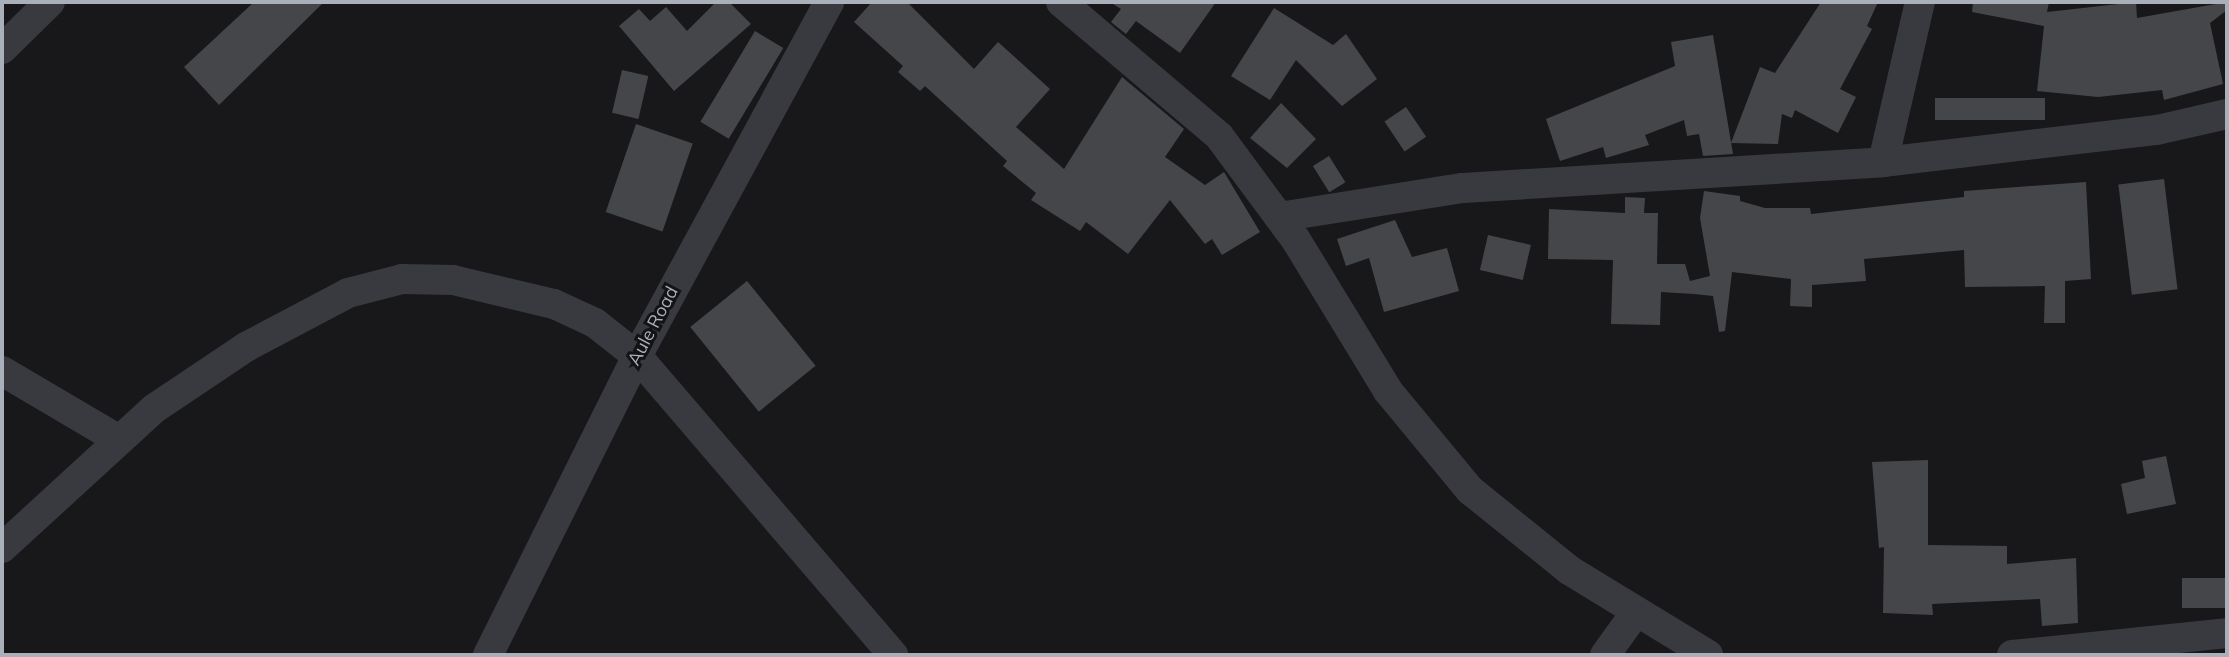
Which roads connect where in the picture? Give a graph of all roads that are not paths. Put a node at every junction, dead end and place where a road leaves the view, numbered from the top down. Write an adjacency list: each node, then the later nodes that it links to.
1 (50, 2): 5 (street)
2 (1061, 2): 8 (street)
3 (1920, 2): 7 (street)
4 (818, 6): 9 (street, Aule Road)
5 (2, 49)
6 (2227, 114): 7 (street)
7 (1883, 162): 8 (street)
8 (1279, 216): 13 (street)
9 (637, 356): 11 (street); 15 (street, Aule Road); 16 (street)
10 (2, 371): 11 (street)
11 (119, 440): 12 (street)
12 (2, 548)
13 (1636, 612): 17 (street); 18 (street)
14 (2227, 633): 19 (street)
15 (488, 655)
16 (893, 655)
17 (1605, 655)
18 (1708, 655)
19 (2012, 655)

